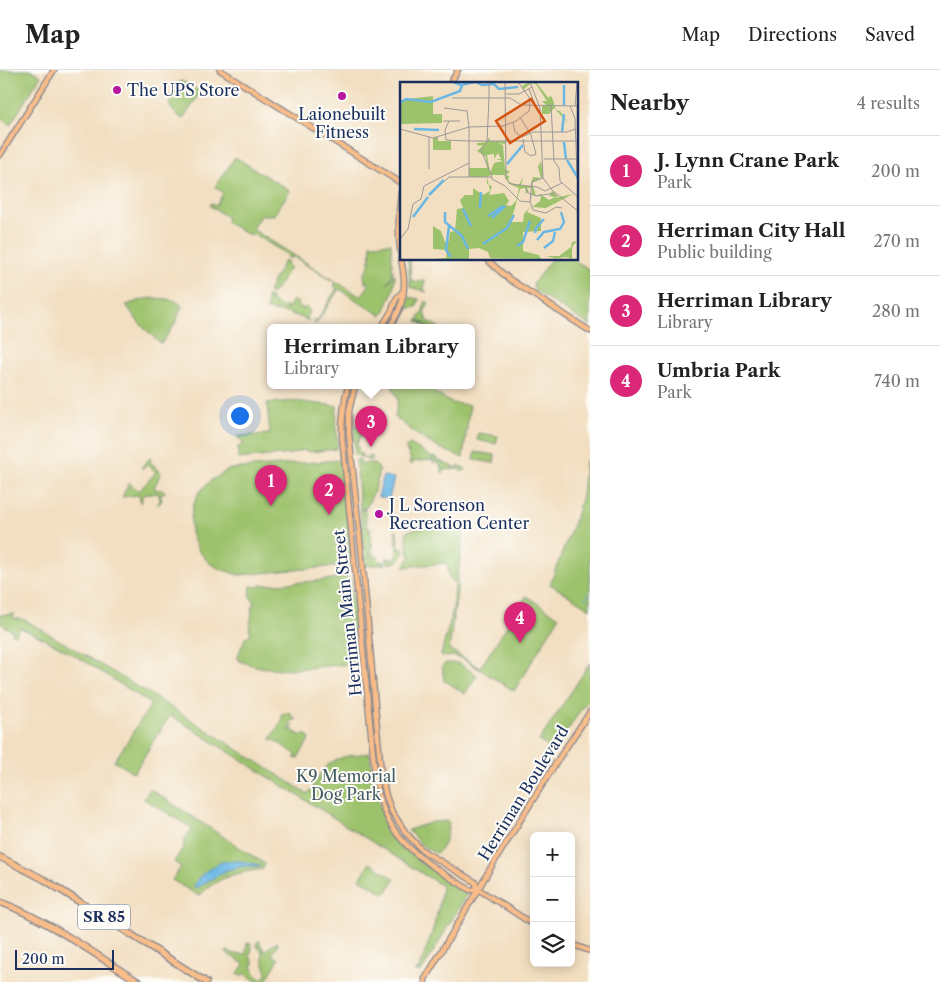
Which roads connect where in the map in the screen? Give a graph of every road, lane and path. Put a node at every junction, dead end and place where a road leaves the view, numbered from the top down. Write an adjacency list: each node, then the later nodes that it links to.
1 (54, 70): 5 (main road)
2 (220, 70): 6 (main road)
3 (458, 70): 4 (main road)
4 (451, 82)
5 (0, 156)
6 (400, 182)
7 (400, 200): 8 (main road)
8 (400, 251)
9 (401, 260): 11 (main road)
10 (488, 260): 14 (main road)
11 (403, 291): 12 (main road); 13 (main road)
12 (383, 324)
13 (391, 324)
14 (590, 331)
15 (347, 389): 19 (main road, Herriman Main Street)
16 (354, 389): 19 (main road, Herriman Main Street)
17 (590, 712): 19 (main road, Herriman Boulevard)
18 (0, 857): 26 (highway, SR 85)
19 (478, 889): 21 (main road); 24 (main road, Herriman Boulevard)
20 (0, 902): 25 (highway, SR 85)
21 (530, 922)
22 (575, 945): 23 (main road)
23 (590, 951)
24 (424, 981)
25 (139, 982)
26 (206, 982)

